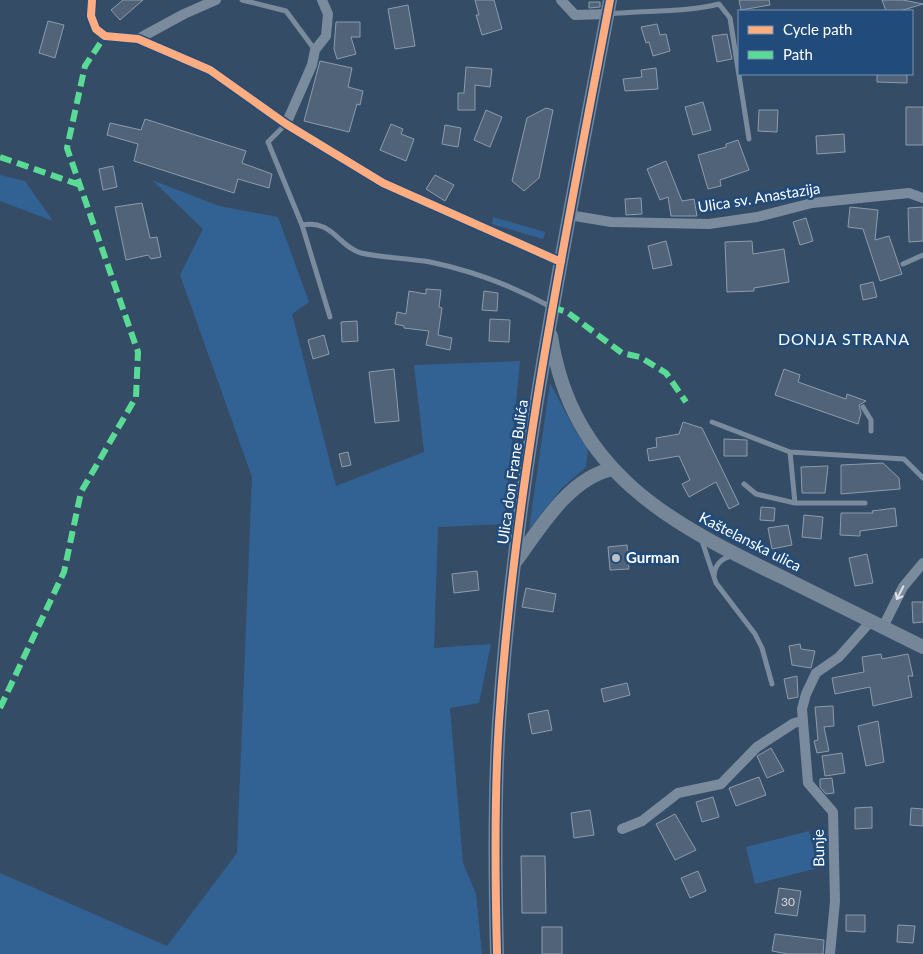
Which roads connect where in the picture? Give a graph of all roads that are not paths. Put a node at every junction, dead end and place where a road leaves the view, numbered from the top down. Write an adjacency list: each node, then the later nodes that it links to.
1 (92, 0): 7 (street)
2 (216, 0): 7 (street)
3 (242, 0): 8 (lane)
4 (322, 0): 8 (street)
5 (561, 0): 6 (street)
6 (608, 7): 9 (lane); 14 (street, Ulica don Frane Bulića)
7 (138, 39): 11 (street)
8 (315, 50): 11 (street)
9 (738, 69)
10 (739, 75): 12 (lane)
11 (286, 124): 15 (lane); 17 (street)
12 (749, 139)
13 (923, 198): 14 (street, Ulica sv. Anastazija)
14 (569, 216): 17 (street, Ulica don Frane Bulića)
15 (302, 225): 19 (lane); 20 (lane)
16 (923, 255): 18 (lane)
17 (561, 262): 19 (street, Ulica don Frane Bulića)
18 (903, 264)
19 (552, 307): 21 (street, Ulica don Frane Bulića)
20 (330, 317)
21 (550, 323): 26 (street, Kaštelanska ulica); 34 (street, Ulica don Frane Bulića)
22 (863, 407): 24 (lane)
23 (712, 422): 25 (lane)
24 (871, 431)
25 (790, 452): 27 (lane); 29 (lane)
26 (613, 469): 31 (street, Kaštelanska ulica); 34 (street)
27 (923, 478)
28 (744, 484): 29 (lane)
29 (795, 503): 30 (lane)
30 (865, 503)
31 (698, 536): 32 (street, Kaštelanska ulica); 35 (lane)
32 (737, 555): 35 (lane); 36 (street, Kaštelanska ulica)
33 (923, 563): 36 (street, one-way to 36)
34 (515, 564): 41 (street, Ulica don Frane Bulića)
35 (716, 583): 38 (lane)
36 (877, 624): 37 (street, Kaštelanska ulica); 39 (street, Bunje)
37 (923, 647)
38 (772, 684)
39 (802, 722): 40 (street); 42 (street, Bunje)
40 (622, 829)
41 (497, 954)
42 (830, 954)

